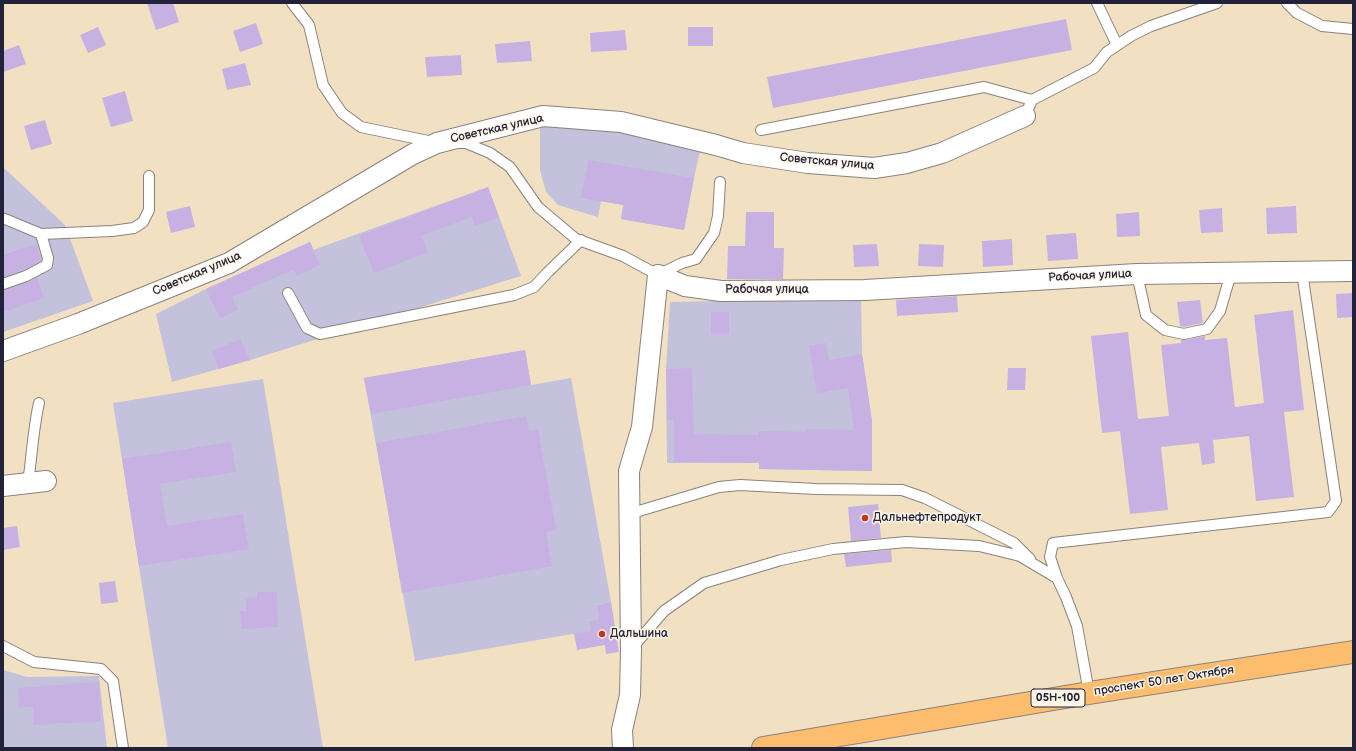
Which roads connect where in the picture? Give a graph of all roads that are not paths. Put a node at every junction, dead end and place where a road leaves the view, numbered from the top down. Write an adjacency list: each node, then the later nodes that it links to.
1 (292, 3): 9 (lane)
2 (1097, 3): 6 (lane)
3 (1217, 3): 6 (lane)
4 (1288, 3): 5 (lane)
5 (1353, 29)
6 (1117, 45): 7 (lane)
7 (1029, 108): 8 (lane); 9 (street, Советская улица)
8 (761, 130)
9 (437, 143): 14 (lane); 22 (street, Советская улица)
10 (149, 176): 13 (lane)
11 (720, 182): 19 (lane)
12 (5, 219): 13 (lane)
13 (41, 234): 20 (lane)
14 (581, 240): 19 (lane); 21 (lane)
15 (1353, 271): 16 (street, Рабочая улица)
16 (1302, 272): 17 (street, Рабочая улица); 28 (lane)
17 (1231, 273): 18 (street, Рабочая улица); 18 (lane)
18 (1137, 274): 19 (street, Рабочая улица)
19 (658, 275): 26 (street)
20 (3, 284)
21 (288, 294)
22 (3, 351)
23 (39, 403): 24 (lane)
24 (37, 482): 25 (street)
25 (3, 486)
26 (629, 514): 27 (lane); 30 (street)
27 (1037, 566): 28 (lane); 30 (lane)
28 (1057, 578): 32 (lane)
29 (3, 646): 33 (lane)
30 (631, 649): 34 (street)
31 (1353, 652): 32 (main road, проспект 50 лет Октября / 05Н-100)
32 (1089, 693): 35 (main road, проспект 50 лет Октября / 05Н-100)
33 (122, 748)
34 (623, 748)
35 (763, 748)

